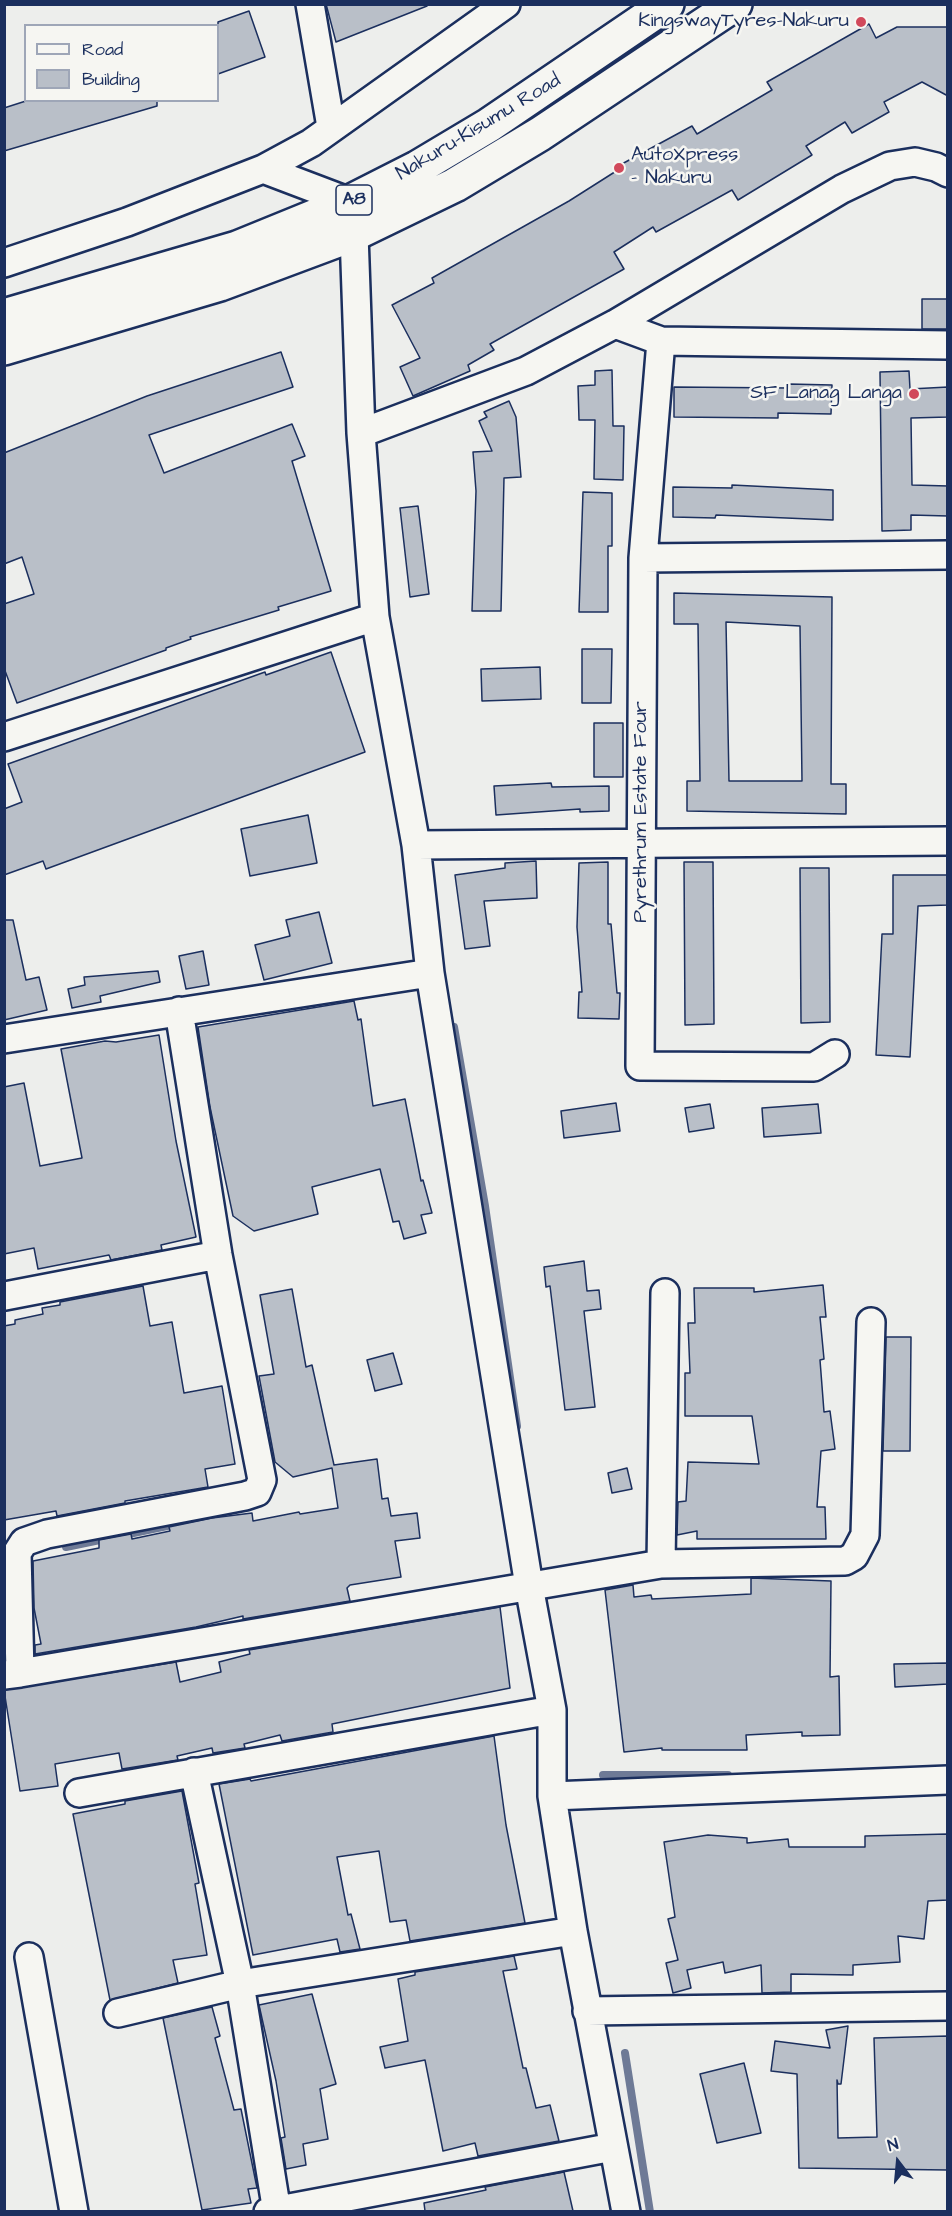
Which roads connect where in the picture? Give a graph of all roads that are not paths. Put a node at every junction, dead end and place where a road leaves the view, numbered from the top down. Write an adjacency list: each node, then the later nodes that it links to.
1 (310, 4): 5 (street)
2 (506, 4): 5 (street)
3 (667, 4): 8 (highway, Nakuru-Kisumu Road / A8)
4 (735, 4): 9 (highway, Nakuru-Kisumu Road / A8)
5 (331, 127): 6 (street)
6 (263, 169): 8 (street); 10 (street)
7 (948, 172): 12 (street)
8 (350, 202): 11 (highway, Nakuru-Kisumu Road / A8)
9 (354, 234): 15 (highway, Nakuru-Kisumu Road / A8); 16 (street)
10 (4, 263)
11 (4, 316)
12 (615, 324): 13 (street); 16 (street)
13 (662, 341): 14 (street); 18 (street, Pyrethrum Estate Four)
14 (948, 345)
15 (4, 348)
16 (361, 434): 19 (street)
17 (948, 555): 18 (street)
18 (643, 558): 22 (street, Pyrethrum Estate Four)
19 (375, 617): 20 (street); 23 (street)
20 (4, 737)
21 (948, 841): 22 (street)
22 (643, 844): 23 (street); 27 (street, Pyrethrum Estate Four)
23 (416, 845): 24 (street)
24 (430, 973): 25 (street); 33 (street)
25 (179, 1011): 26 (street); 28 (street)
26 (4, 1039)
27 (835, 1054)
28 (218, 1255): 30 (street); 34 (street)
29 (665, 1293): 32 (street)
30 (5, 1296)
31 (871, 1322): 32 (street)
32 (661, 1564): 33 (street)
33 (529, 1586): 34 (street); 35 (street)
34 (12, 1674)
35 (552, 1710): 36 (street); 39 (street)
36 (194, 1772): 38 (street); 42 (street)
37 (948, 1780): 39 (street)
38 (79, 1793)
39 (552, 1796): 40 (street)
40 (573, 1931): 42 (street); 44 (street)
41 (29, 1957): 47 (street)
42 (240, 1984): 45 (street); 48 (street)
43 (948, 2006): 44 (street)
44 (587, 2011): 46 (street)
45 (118, 2013)
46 (613, 2147): 48 (street); 49 (street)
47 (74, 2211)
48 (274, 2211)
49 (626, 2211)

